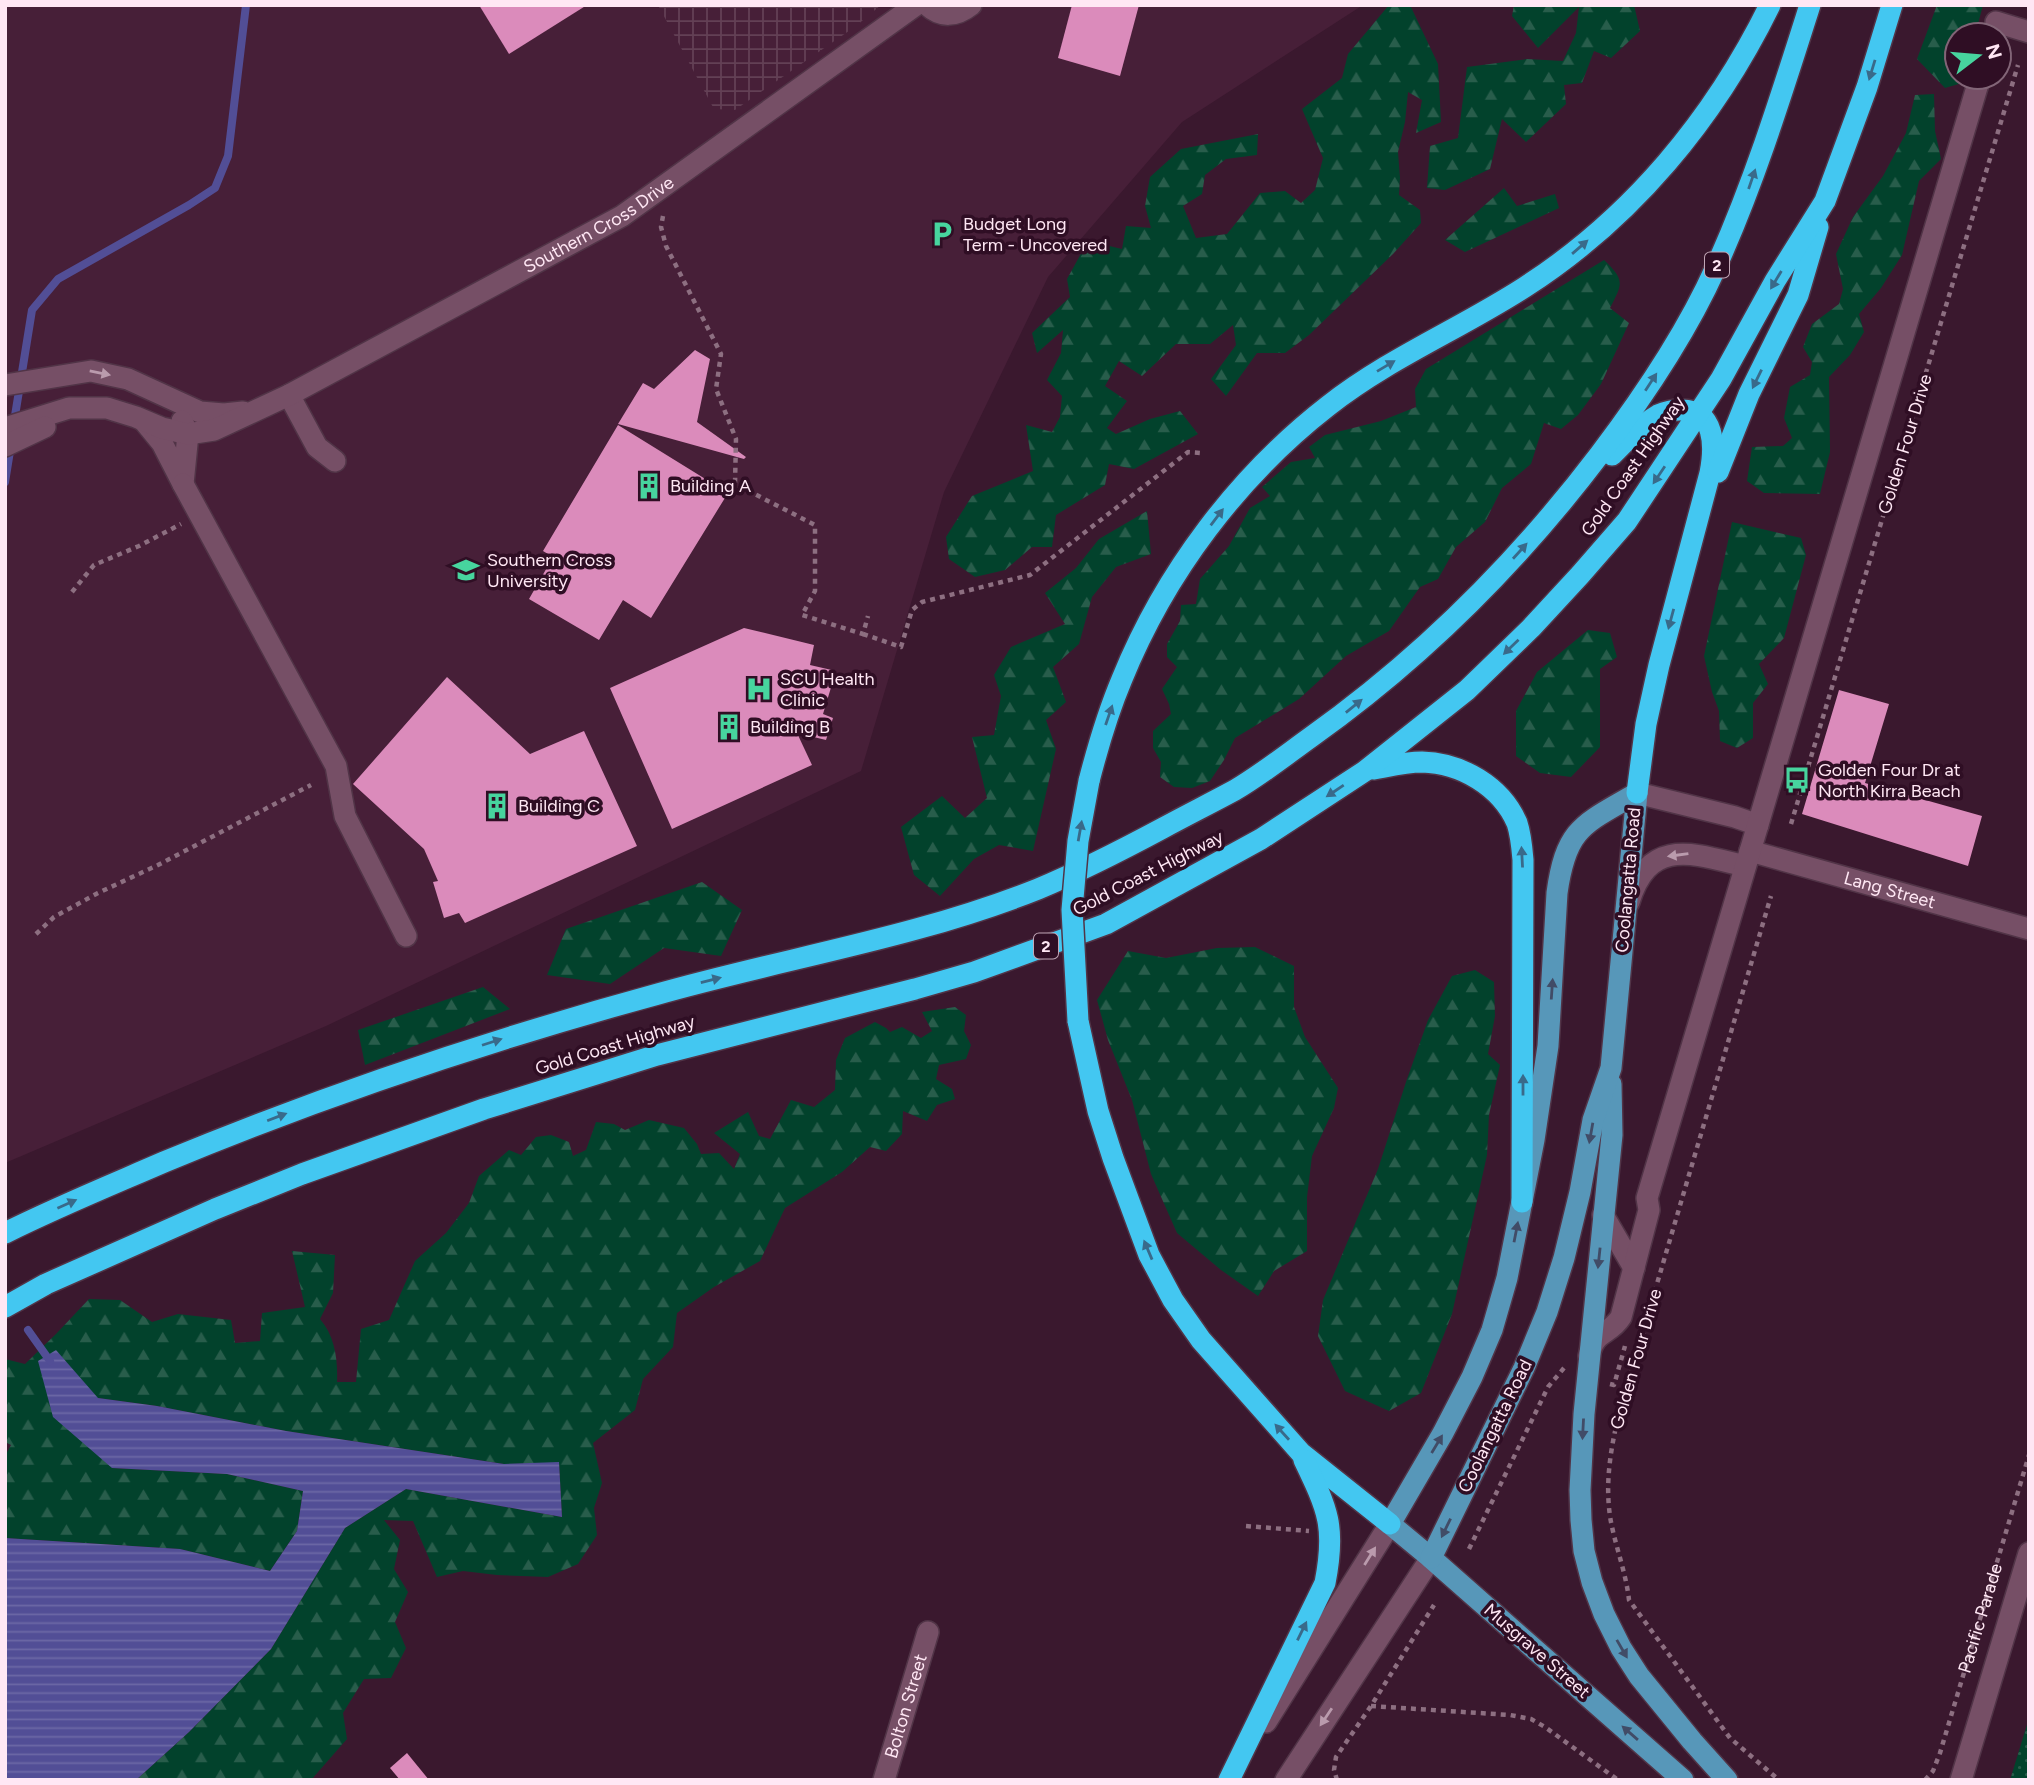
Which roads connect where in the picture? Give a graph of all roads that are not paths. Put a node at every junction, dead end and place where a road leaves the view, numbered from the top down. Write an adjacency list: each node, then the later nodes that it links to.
1 (916, 5): 10 (street, Southern Cross Drive)
2 (927, 5): 3 (street)
3 (971, 5)
4 (1770, 5): 36 (highway, one-way to 4, bridge)
5 (1810, 5): 20 (highway, Gold Coast Highway / 2, one-way to 5)
6 (1892, 5): 8 (highway, Gold Coast Highway / 2, one-way to 8)
7 (1976, 91): 24 (street, Golden Four Drive)
8 (1825, 201): 13 (highway, Gold Coast Highway / 2, one-way to 13); 21 (highway, one-way to 21)
9 (6, 384): 11 (street, Southern Cross Drive, one-way to 11)
10 (289, 395): 12 (street, Southern Cross Drive); 18 (street)
11 (164, 397): 12 (street, Southern Cross Drive); 16 (street)
12 (259, 409): 16 (street, Southern Cross Drive)
13 (1699, 414): 20 (highway); 21 (highway); 22 (highway, Gold Coast Highway / 2, one-way to 22)
14 (144, 420): 15 (street, Southern Cross Drive); 16 (street, Southern Cross Drive); 19 (street)
15 (18, 428): 17 (street, Southern Cross Drive)
16 (188, 433): 19 (street)
17 (5, 446)
18 (335, 461)
19 (183, 484): 28 (street)
20 (1567, 497): 32 (highway, Gold Coast Highway / 2, one-way to 20)
21 (1690, 553): 23 (highway, one-way to 23)
22 (1365, 771): 30 (highway, one-way to 22); 34 (highway, Gold Coast Highway / 2, one-way to 34)
23 (1637, 793): 24 (street); 26 (main road, Coolangatta Road); 30 (main road, Coolangatta Road, one-way to 23)
24 (1758, 825): 25 (street, Golden Four Drive)
25 (1747, 858): 26 (street, one-way to 26); 27 (street, Lang Street); 33 (street, Golden Four Drive)
26 (1625, 920): 29 (main road, Coolangatta Road)
27 (2029, 929)
28 (406, 936)
29 (1611, 1068): 31 (main road, Golden Four Drive); 39 (main road, Coolangatta Road, one-way to 39)
30 (1522, 1202): 37 (main road, Coolangatta Road, one-way to 30)
31 (1603, 1215): 33 (street); 35 (main road, Golden Four Drive, one-way to 35)
32 (5, 1233)
33 (1634, 1268): 35 (street, Golden Four Drive)
34 (5, 1307)
35 (1588, 1361): 46 (main road, Golden Four Drive, one-way to 46)
36 (1301, 1453): 37 (highway); 43 (highway, one-way to 36)
37 (1390, 1524): 39 (main road, Musgrave Street); 43 (street, Coolangatta Road, one-way to 37)
38 (2029, 1553): 41 (street, Pacific Parade)
39 (1431, 1558): 44 (street, Coolangatta Road, one-way to 44); 45 (main road, Musgrave Street, one-way to 39)
40 (928, 1632): 42 (street, Bolton Street)
41 (1960, 1776)
42 (884, 1780)
43 (1229, 1780)
44 (1286, 1780)
45 (1683, 1780)
46 (1727, 1780)

